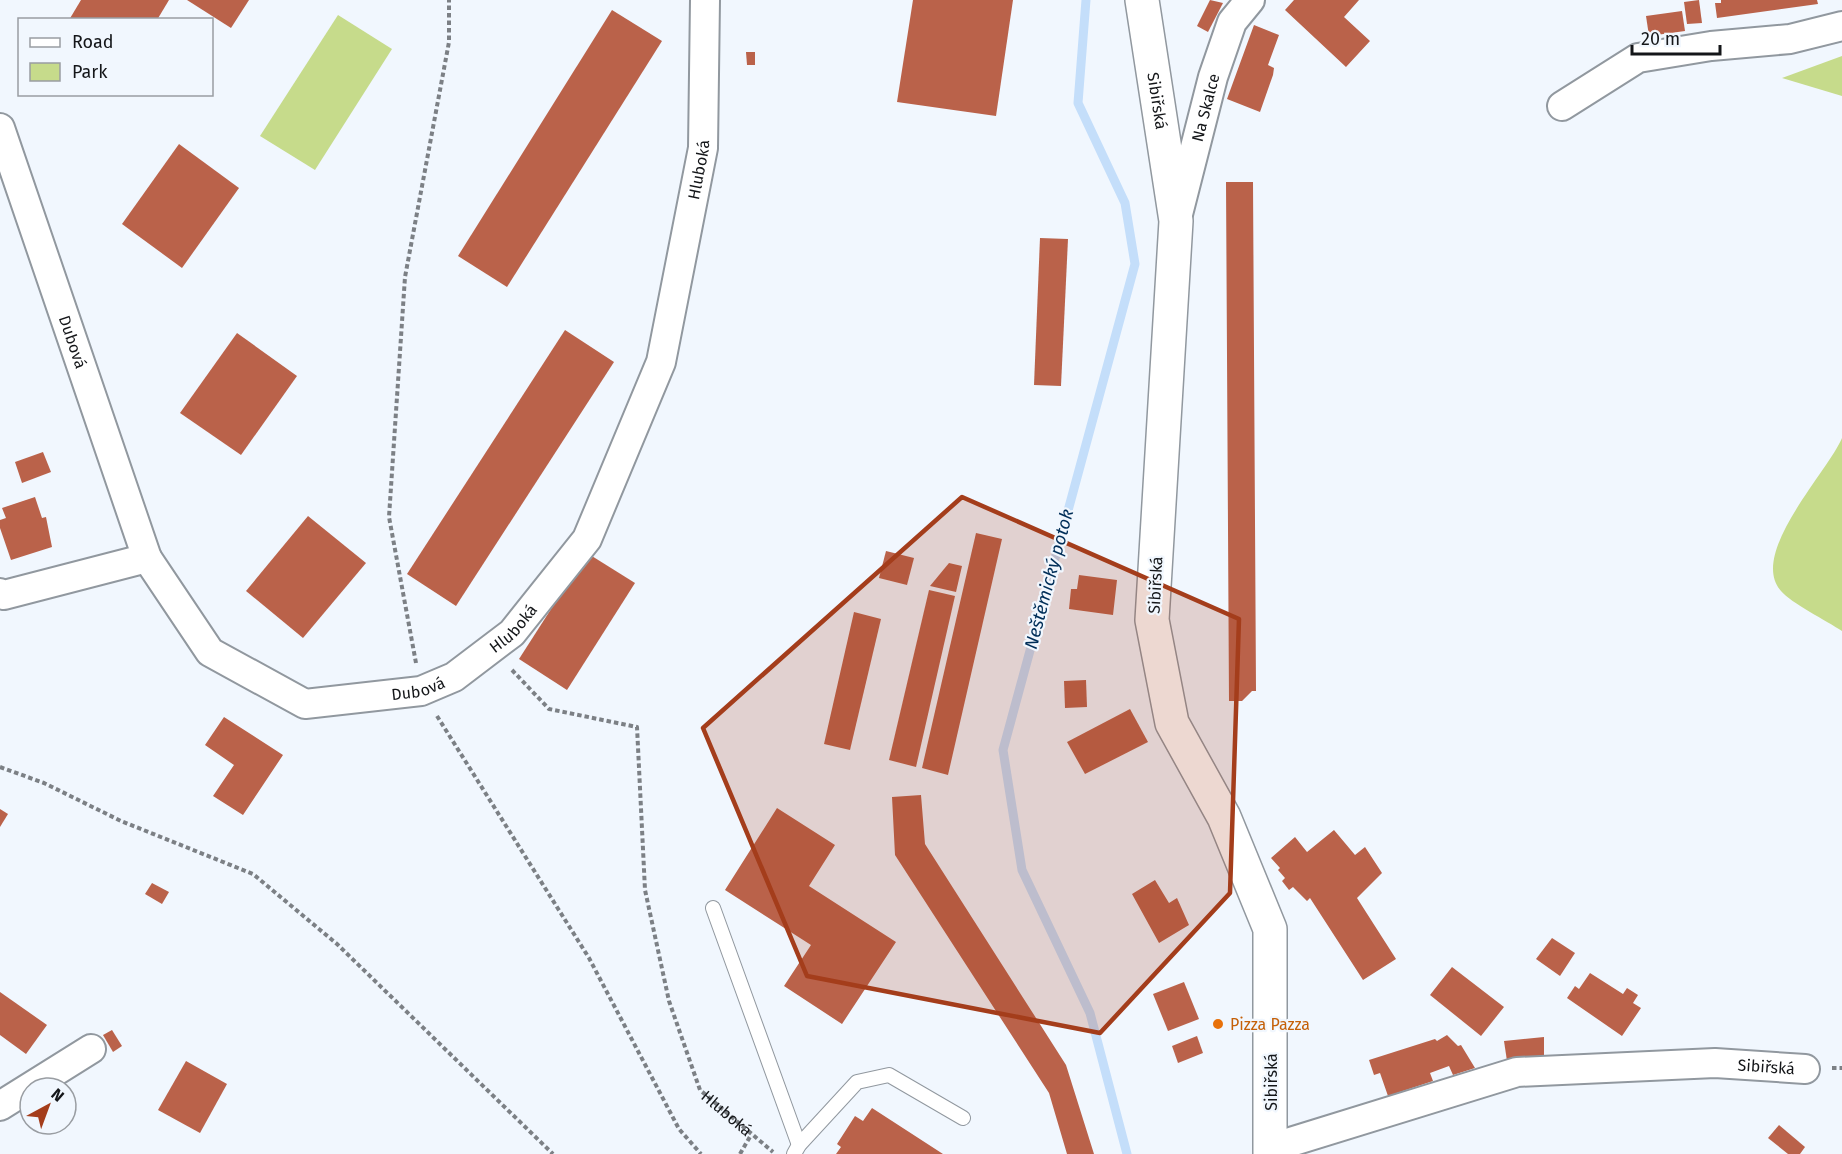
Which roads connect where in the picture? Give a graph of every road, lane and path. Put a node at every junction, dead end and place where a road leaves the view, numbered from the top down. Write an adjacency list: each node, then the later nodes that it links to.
1 (449, 0): 12 (path)
2 (705, 0): 11 (street, Hluboká)
3 (1142, 0): 8 (street, Sibiřská)
4 (1250, 0): 8 (street, Na Skalce)
5 (1842, 26): 6 (street)
6 (1562, 106)
7 (0, 128): 9 (street, Dubová)
8 (1176, 221): 21 (street, Sibiřská)
9 (147, 558): 10 (street); 12 (street, Dubová)
10 (0, 593)
11 (490, 652): 12 (street, Dubová); 19 (path, Hluboká)
12 (421, 691): 23 (path)
13 (0, 767): 22 (path)
14 (712, 909): 20 (lane)
15 (91, 1049): 17 (street)
16 (1805, 1069): 21 (street, Sibiřská)
17 (0, 1106)
18 (963, 1118): 20 (lane)
19 (751, 1135): 24 (path); 25 (path, Hluboká)
20 (797, 1150)
21 (1271, 1151)
22 (554, 1154)
23 (701, 1154)
24 (740, 1154)
25 (776, 1154)

